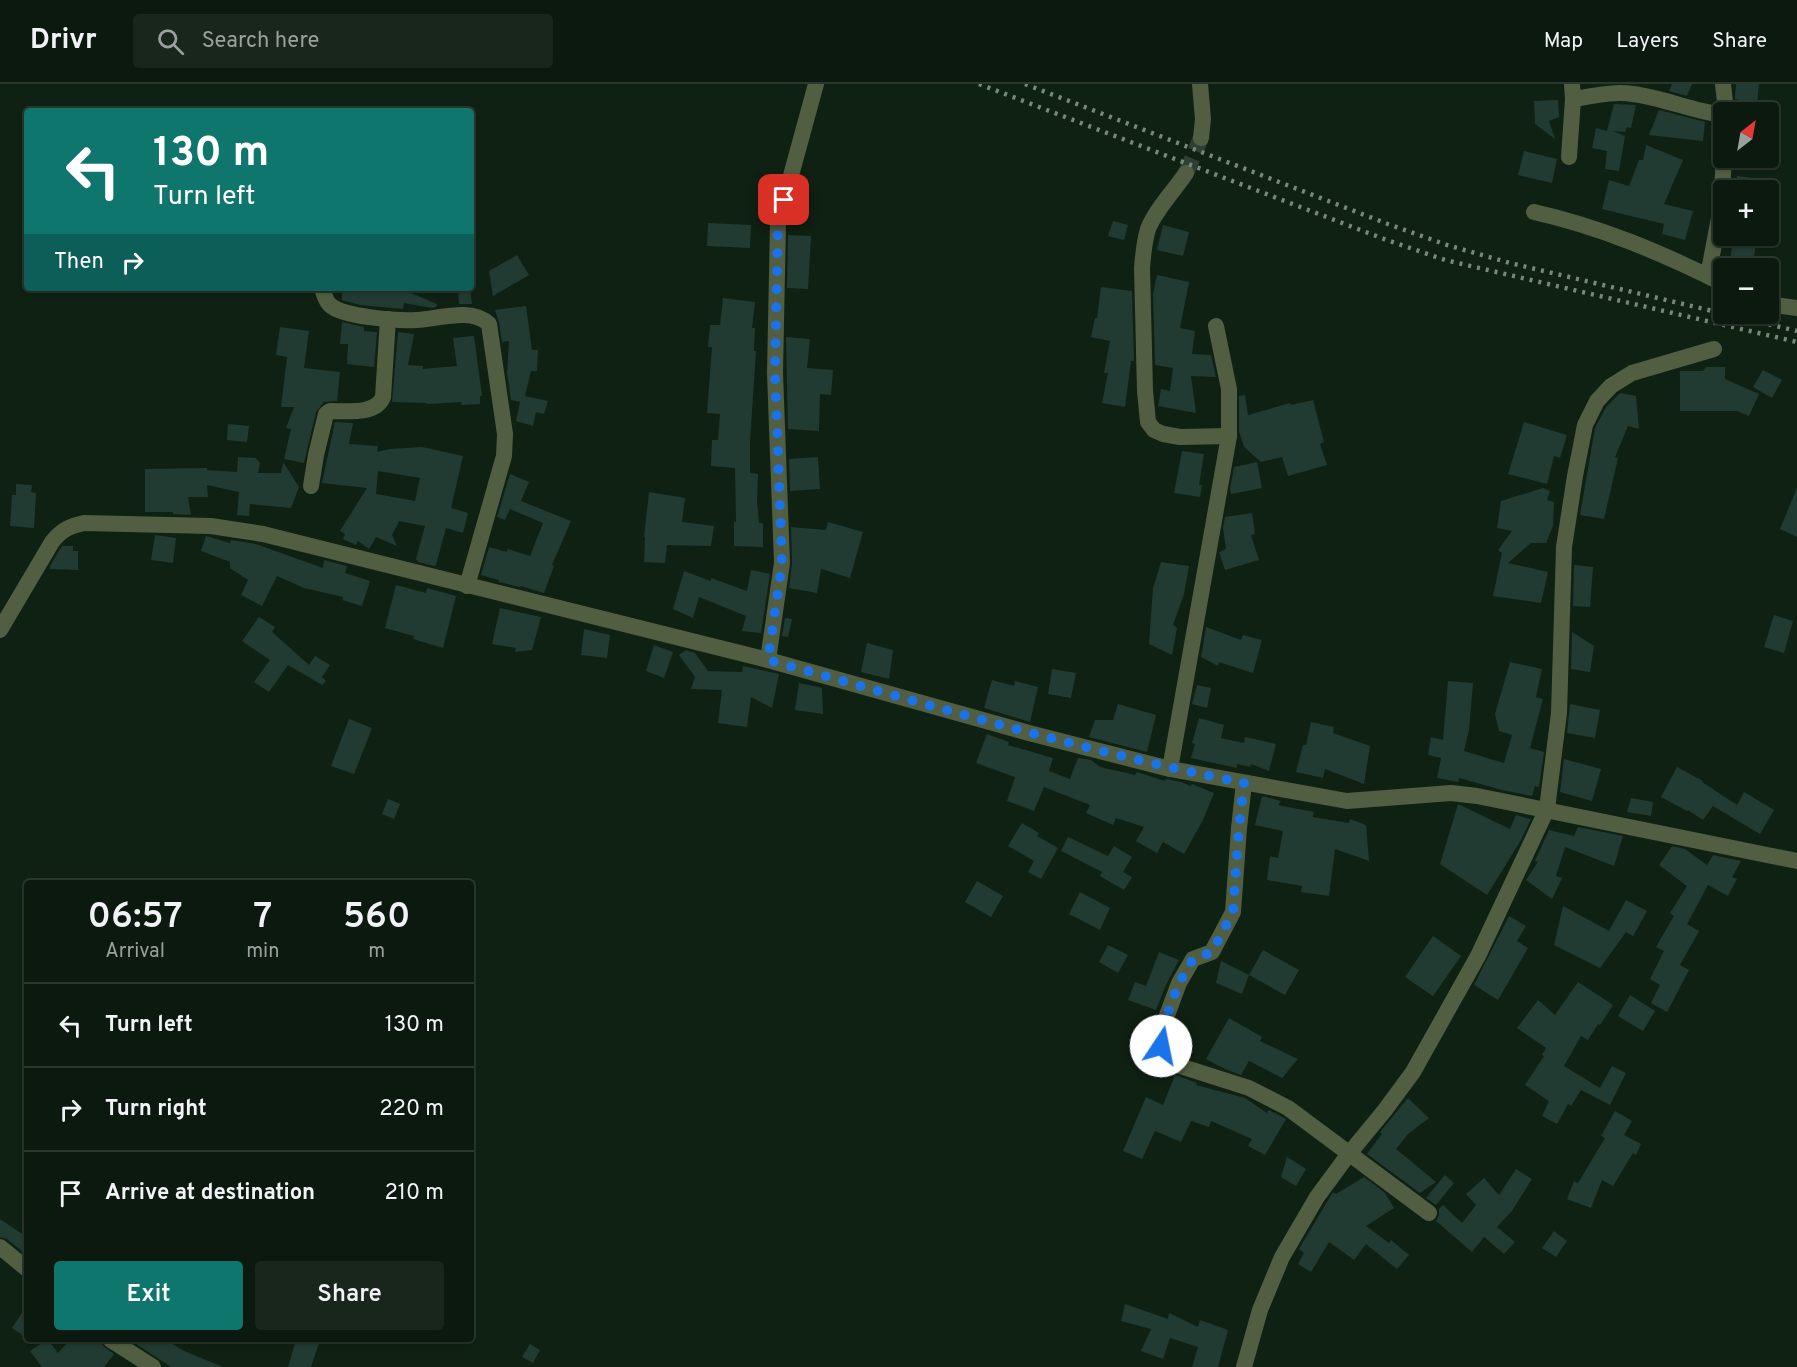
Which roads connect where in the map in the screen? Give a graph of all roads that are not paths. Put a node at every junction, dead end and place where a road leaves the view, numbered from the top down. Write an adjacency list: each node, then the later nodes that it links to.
1 (816, 84): 24 (street)
2 (1200, 84): 7 (street)
3 (1723, 84): 5 (street)
4 (1573, 92): 6 (street); 8 (street)
5 (1724, 102)
6 (1713, 113)
7 (1201, 138)
8 (1569, 157)
9 (1723, 168): 12 (street)
10 (1186, 173): 20 (street)
11 (1534, 212): 12 (street)
12 (1708, 276): 13 (street)
13 (1713, 278)
14 (323, 291): 17 (street)
15 (1779, 306): 16 (street)
16 (1797, 308)
17 (388, 319): 21 (street); 22 (street)
18 (1216, 326): 20 (street)
19 (1714, 349): 27 (street)
20 (1229, 436): 25 (street)
21 (311, 486)
22 (467, 586): 23 (street); 24 (street)
23 (0, 630)
24 (768, 660): 25 (street)
25 (1170, 769): 26 (street)
26 (1244, 783): 27 (street); 29 (street)
27 (1548, 809): 28 (street); 29 (street)
28 (1797, 861)
29 (1350, 1152): 30 (street); 35 (street)
30 (1429, 1213)
31 (0, 1247): 32 (street)
32 (24, 1267)
33 (114, 1342): 34 (street)
34 (153, 1367)
35 (1244, 1367)

